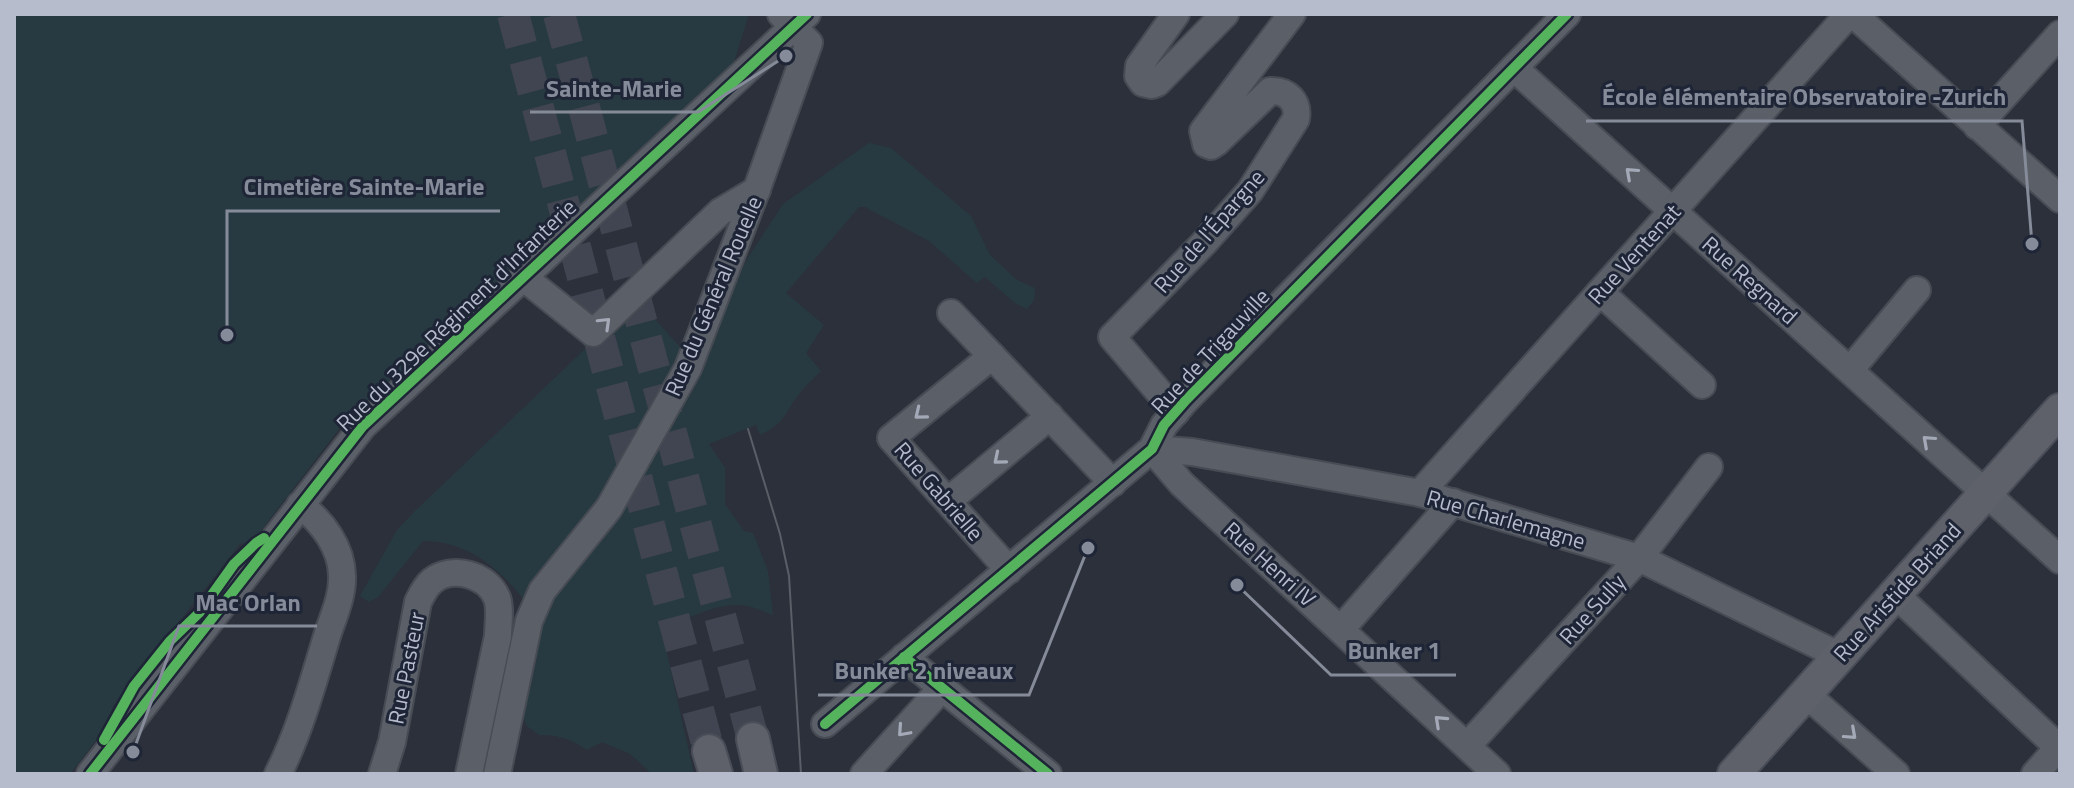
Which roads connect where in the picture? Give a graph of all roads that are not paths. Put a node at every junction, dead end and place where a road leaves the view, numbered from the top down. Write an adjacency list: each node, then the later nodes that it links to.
1 (1176, 14): 2 (street)
2 (1225, 14)
3 (1292, 14): 21 (street, Rue de l'Épargne)
4 (1567, 14): 8 (street, Rue de Trigauville)
5 (1851, 14): 9 (street); 12 (street, Rue Ventenat)
6 (794, 18): 10 (street, Rue du Général Rouelle); 13 (street, Rue du 329e Régiment d'Infanterie)
7 (2060, 34): 9 (street)
8 (1514, 68): 12 (street, Rue Regnard, one-way to 8); 21 (street, Rue de Trigauville)
9 (1977, 126): 11 (street)
10 (757, 190): 13 (street, one-way to 10); 48 (street, Rue du Général Rouelle)
11 (2060, 199)
12 (1673, 211): 15 (street, Rue Ventenat); 18 (street, Rue Regnard)
13 (523, 277): 30 (street, Rue du 329e Régiment d'Infanterie)
14 (1917, 290): 18 (street)
15 (1600, 292): 19 (street); 26 (street, Rue Ventenat)
16 (951, 313): 17 (street)
17 (992, 356): 22 (street); 28 (street, Rue Gabrielle, one-way to 28)
18 (1850, 370): 27 (street, Rue Regnard, one-way to 18)
19 (1702, 385)
20 (2060, 410): 27 (main road, Rue Aristide Briand)
21 (1176, 412): 23 (street, Rue de Trigauville)
22 (1050, 416): 25 (street); 28 (street, one-way to 28)
23 (1152, 449): 25 (street, Rue de Trigauville); 26 (street, Rue Charlemagne); 35 (street, Rue Henri IV)
24 (1709, 467): 31 (street, Rue Sully)
25 (1113, 483): 33 (street, Rue de Trigauville)
26 (1420, 493): 29 (street, Rue Charlemagne)
27 (1986, 493): 32 (street, Rue Regnard); 34 (main road, Rue Aristide Briand)
28 (948, 501): 33 (street, Rue Gabrielle)
29 (1453, 502): 31 (street, Rue Charlemagne); 35 (street)
30 (300, 505): 44 (street, Rue du 329e Régiment d'Infanterie); 45 (street)
31 (1639, 558): 36 (street, Rue Charlemagne); 42 (street, Rue Sully)
32 (2060, 560)
33 (1009, 570): 37 (street, Rue de Trigauville)
34 (1895, 594): 36 (main road, Rue Aristide Briand); 43 (street)
35 (1341, 629): 42 (street, Rue Henri IV, one-way to 35)
36 (1840, 656): 39 (main road, Rue Aristide Briand)
37 (904, 657): 38 (street); 40 (street, Rue de Trigauville)
38 (942, 688): 50 (street, one-way to 50); 51 (street)
39 (1806, 694): 53 (main road, Rue Aristide Briand); 54 (street, one-way to 54)
40 (825, 724)
41 (753, 739): 49 (main road)
42 (1467, 746): 52 (street, Rue Henri IV)
43 (2059, 748): 55 (street)
44 (90, 774)
45 (278, 774)
46 (382, 774): 47 (street, Rue Pasteur)
47 (469, 774)
48 (497, 774)
49 (761, 774)
50 (864, 774)
51 (1048, 774)
52 (1497, 774)
53 (1734, 774)
54 (1896, 774)
55 (2035, 774)

